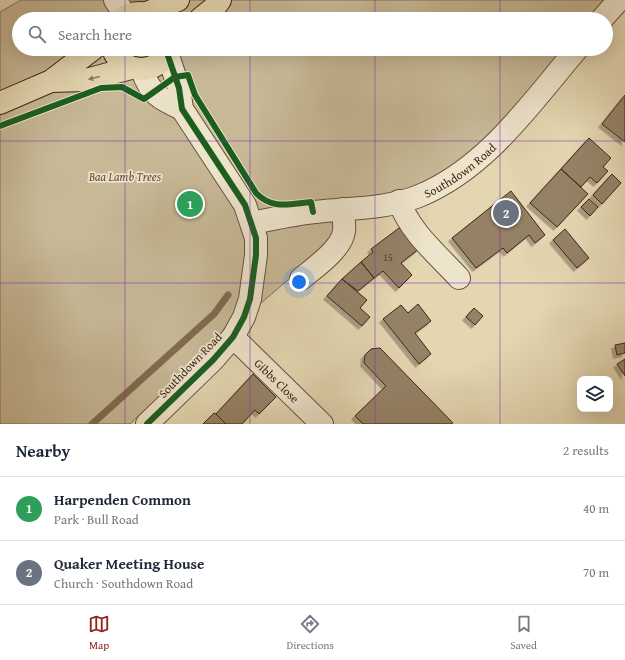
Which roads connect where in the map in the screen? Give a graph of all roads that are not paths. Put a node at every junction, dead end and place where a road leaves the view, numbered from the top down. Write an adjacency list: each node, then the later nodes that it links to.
1 (178, 0): 3 (main road)
2 (220, 0): 4 (main road)
3 (136, 12)
4 (209, 12)
5 (84, 56): 11 (main road)
6 (116, 56): 10 (main road)
7 (164, 56): 10 (main road)
8 (169, 56): 13 (street)
9 (571, 56): 14 (street, Southdown Road)
10 (137, 69): 11 (main road, one-way to 11); 13 (street)
11 (51, 81): 12 (main road)
12 (0, 103)
13 (182, 109): 16 (street)
14 (399, 201): 15 (street, Southdown Road); 17 (street)
15 (343, 209): 16 (street, Southdown Road); 18 (street)
16 (252, 223): 19 (street, Southdown Road)
17 (459, 278)
18 (301, 279)
19 (233, 337): 20 (street, Gibbs Close); 21 (street, Southdown Road)
20 (310, 420)
21 (147, 424)

